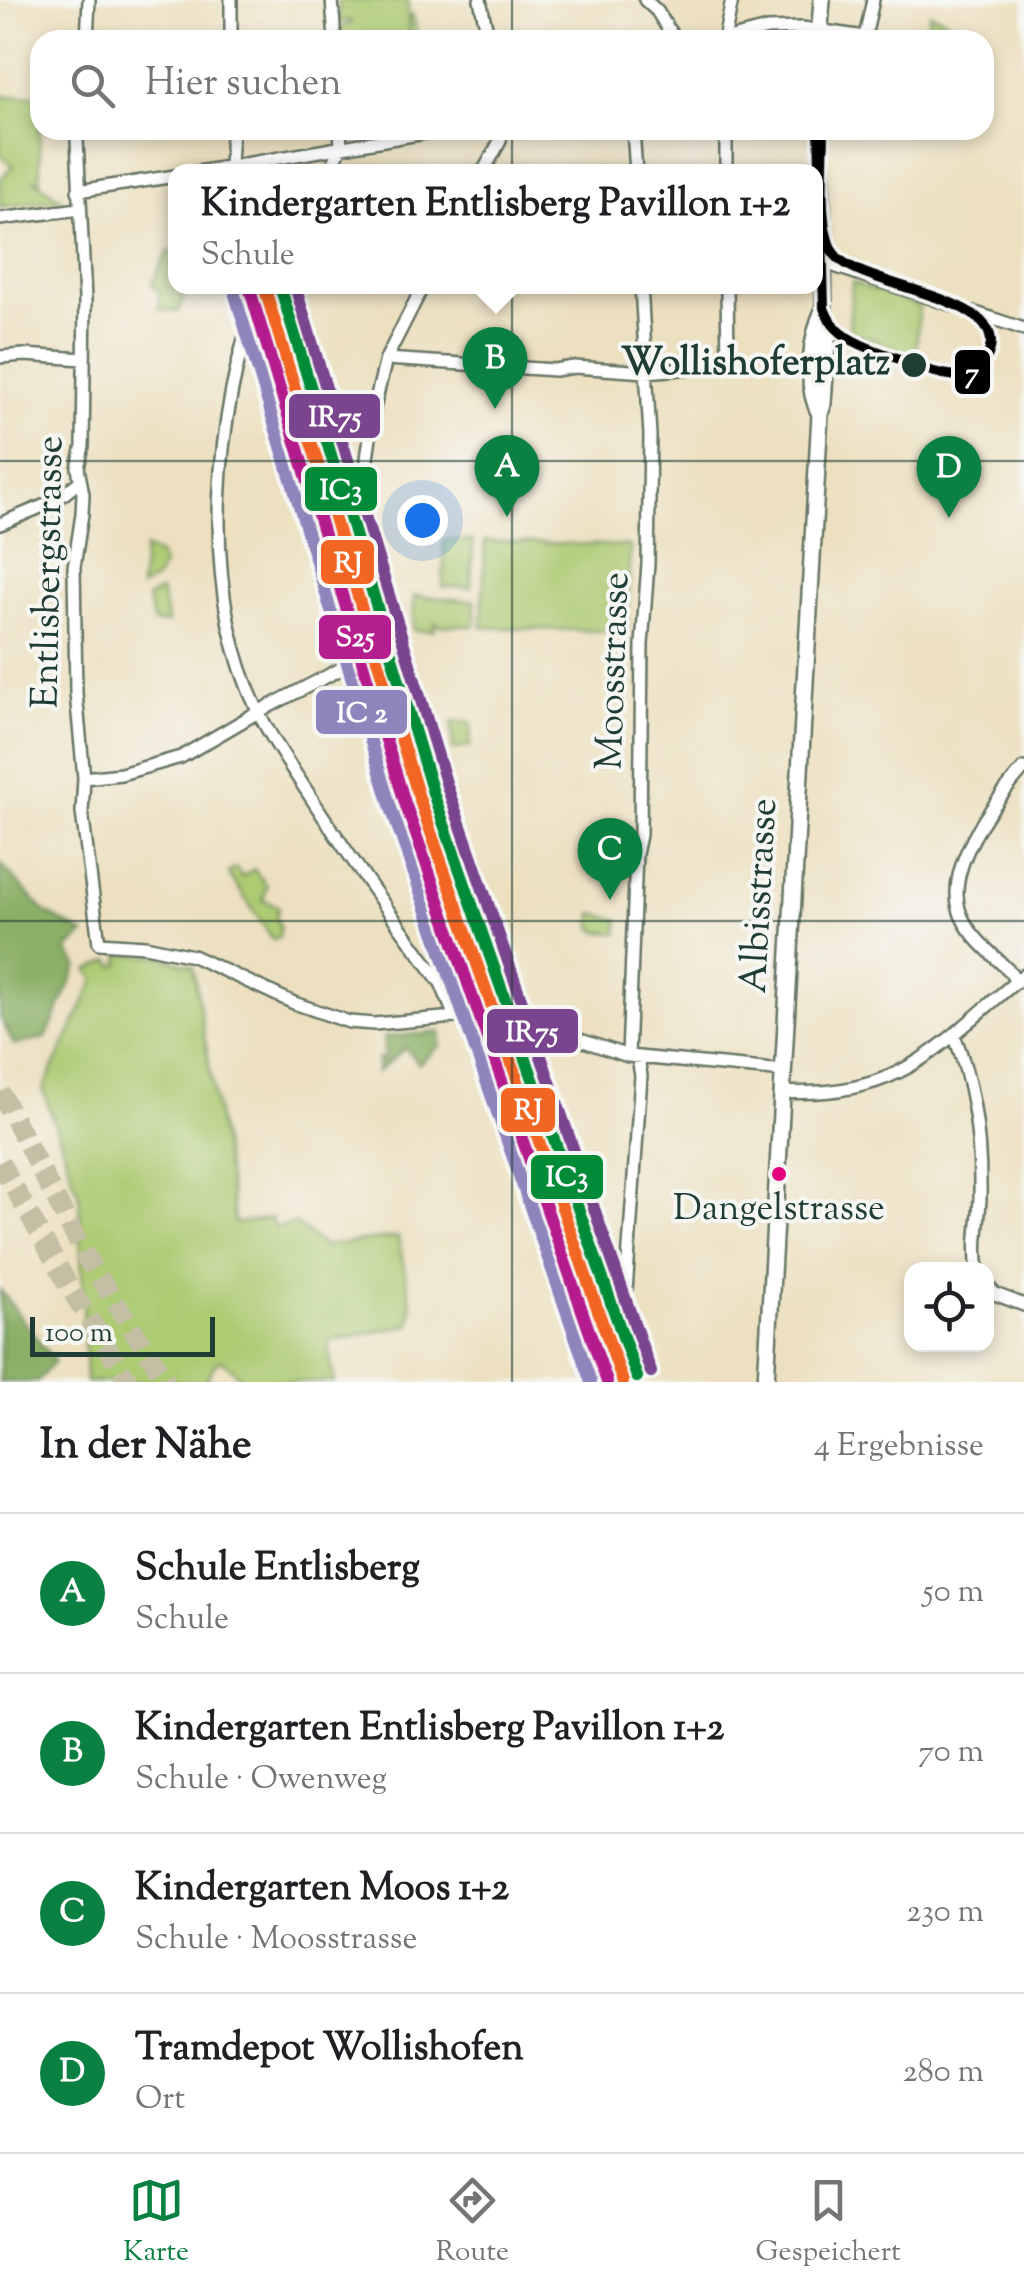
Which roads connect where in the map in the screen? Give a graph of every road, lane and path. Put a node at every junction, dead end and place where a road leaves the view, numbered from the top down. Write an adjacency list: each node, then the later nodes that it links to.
1 (88, 0): 9 (street)
2 (231, 0): 10 (street)
3 (332, 0): 11 (street)
4 (480, 0): 12 (street)
5 (644, 0): 13 (street)
6 (732, 0): 14 (street)
7 (822, 0): 15 (main road)
8 (873, 0): 16 (street)
9 (87, 30)
10 (231, 30)
11 (335, 30)
12 (488, 30)
13 (668, 30)
14 (726, 30)
15 (820, 30)
16 (867, 30)
17 (80, 140): 27 (street, Entlisbergstrasse)
18 (340, 140): 21 (street)
19 (385, 140): 21 (street)
20 (500, 140): 24 (street)
21 (340, 148): 22 (street); 23 (street)
22 (236, 164)
23 (333, 164)
24 (488, 164)
25 (168, 178): 27 (street)
26 (823, 196): 29 (main road, Albisstrasse)
27 (78, 200): 28 (street); 36 (street, Entlisbergstrasse)
28 (0, 219)
29 (825, 263): 34 (street); 48 (main road, Albisstrasse)
30 (259, 294): 41 (street)
31 (419, 294): 37 (street)
32 (641, 294): 38 (street, Moosstrasse)
33 (727, 294): 38 (street)
34 (1024, 328)
35 (0, 357): 36 (street)
36 (84, 359): 39 (street, Entlisbergstrasse)
37 (386, 359): 38 (street); 41 (street)
38 (646, 372): 47 (street, Moosstrasse)
39 (79, 482): 40 (street); 43 (street, Entlisbergstrasse)
40 (0, 524)
41 (258, 712): 43 (street); 45 (street)
42 (1024, 768): 44 (street)
43 (84, 778): 45 (street, Entlisbergstrasse)
44 (1020, 979): 46 (street)
45 (455, 1017): 47 (street)
46 (954, 1035): 49 (street); 50 (street)
47 (633, 1057): 48 (street); 53 (street)
48 (784, 1071): 49 (main road, Albisstrasse)
49 (783, 1092): 54 (main road, Albisstrasse)
50 (977, 1262)
51 (994, 1293): 52 (street)
52 (1024, 1305)
53 (612, 1382)
54 (766, 1382)

